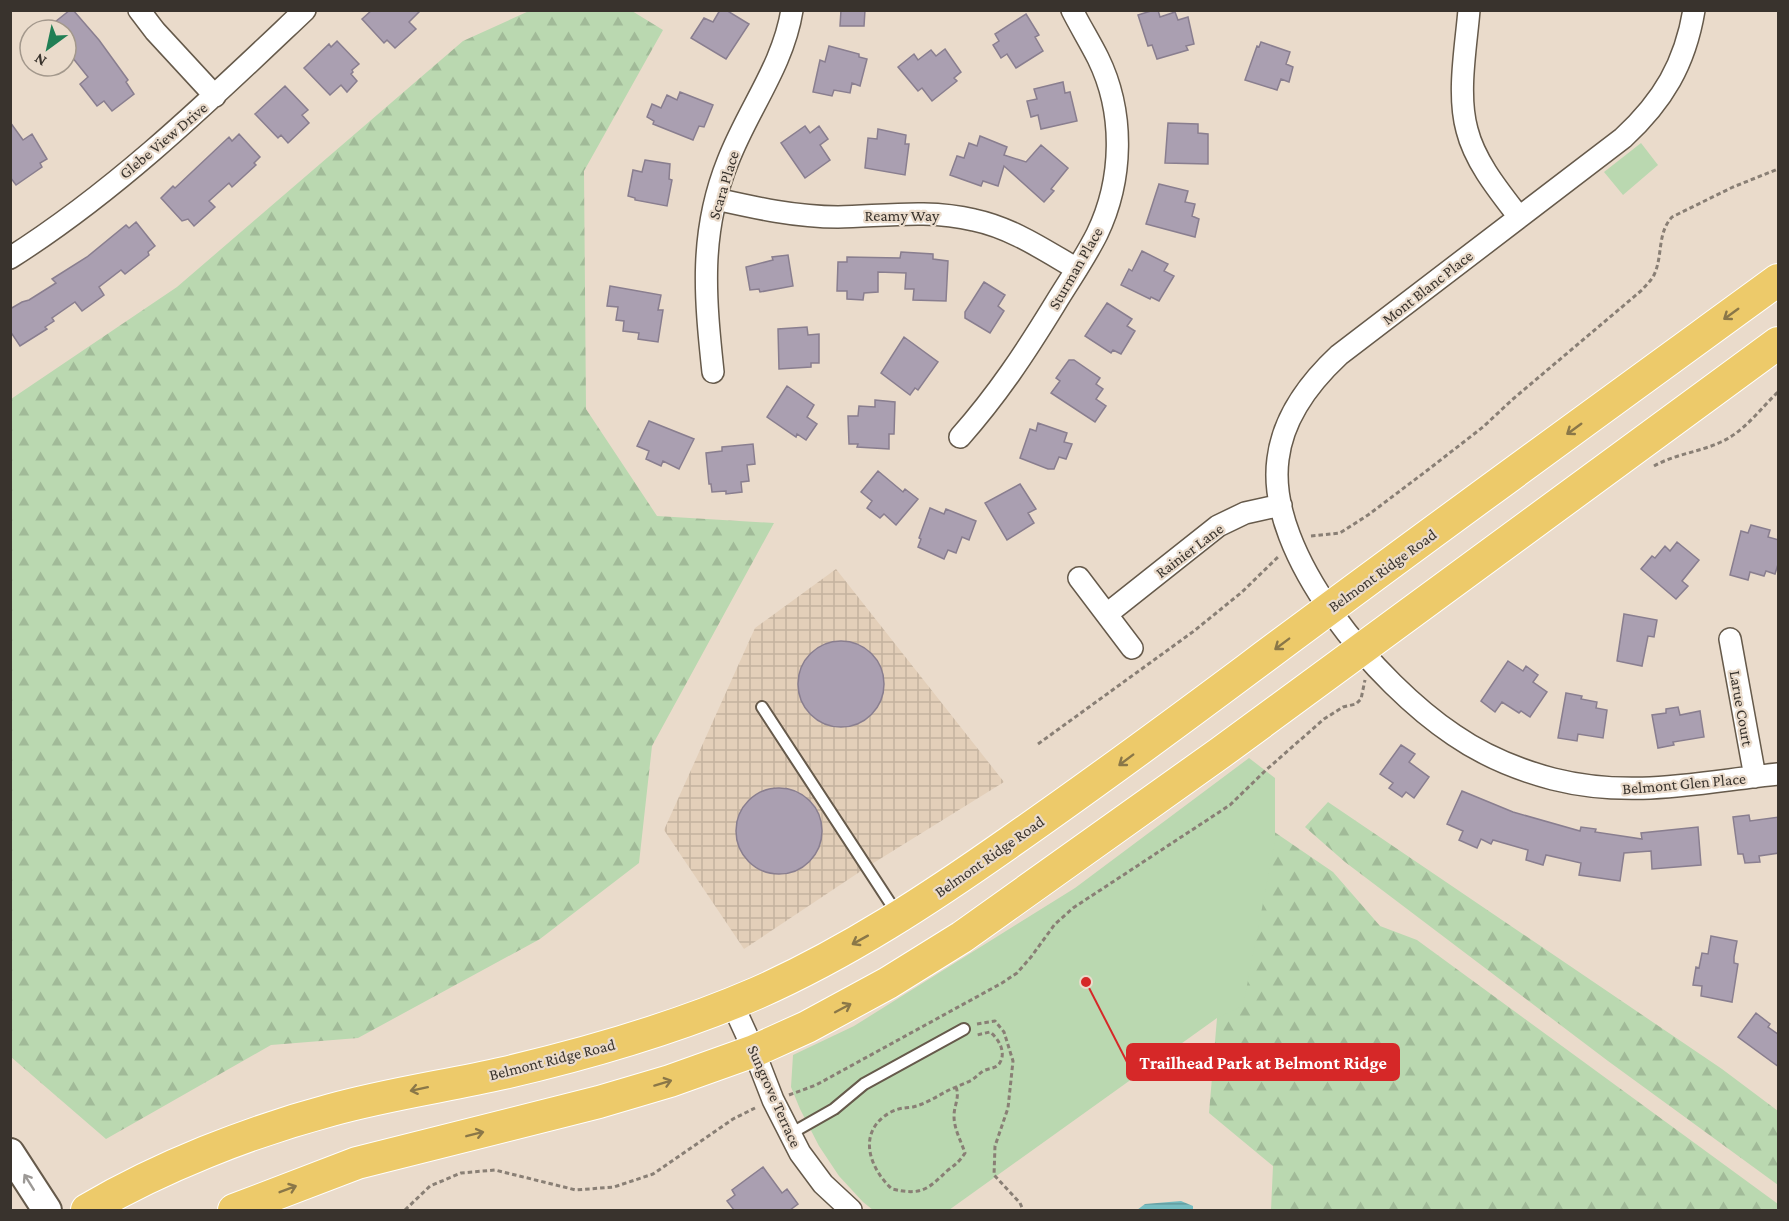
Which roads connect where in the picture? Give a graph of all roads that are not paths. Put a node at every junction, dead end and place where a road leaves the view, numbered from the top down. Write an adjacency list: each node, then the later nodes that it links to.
1 (139, 10): 7 (street)
2 (306, 10): 7 (street, Glebe View Drive)
3 (792, 10): 8 (street, Scara Place)
4 (1072, 10): 11 (street, Sturman Place)
5 (1469, 10): 9 (street)
6 (1694, 10): 9 (street, Mont Blanc Place)
7 (215, 96): 10 (street, Glebe View Drive)
8 (716, 199): 11 (street, Reamy Way); 14 (street, Scara Place)
9 (1519, 217): 16 (street, Mont Blanc Place)
10 (13, 252)
11 (1077, 269): 15 (street, Sturman Place)
12 (1779, 280): 18 (main road, Belmont Ridge Road, one-way to 18)
13 (1779, 343): 22 (main road)
14 (713, 372)
15 (960, 437)
16 (1281, 505): 18 (street, Mont Blanc Place); 19 (street, Rainier Lane)
17 (1079, 578): 19 (street)
18 (1329, 609): 22 (street, Belmont Glen Place); 26 (main road, Belmont Ridge Road, one-way to 26)
19 (1107, 614): 21 (street)
20 (1730, 639): 25 (street, Larue Court)
21 (1132, 648)
22 (1360, 648): 25 (street, Belmont Glen Place); 29 (main road, one-way to 22)
23 (762, 707): 26 (lane)
24 (1779, 774): 25 (street, Belmont Glen Place)
25 (1755, 777)
26 (900, 918): 27 (main road, Belmont Ridge Road, one-way to 27)
27 (732, 1003): 29 (street, Sungrove Terrace); 33 (main road, Belmont Ridge Road, one-way to 33)
28 (961, 1030): 30 (lane)
29 (754, 1051): 30 (street, Sungrove Terrace); 34 (main road, one-way to 29)
30 (790, 1134): 35 (street, Sungrove Terrace)
31 (10, 1153): 32 (main road, one-way to 31)
32 (47, 1210)
33 (87, 1210)
34 (234, 1210)
35 (850, 1210)

